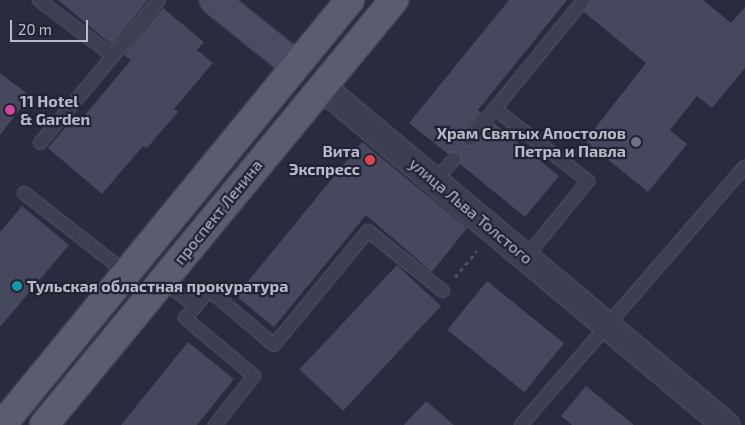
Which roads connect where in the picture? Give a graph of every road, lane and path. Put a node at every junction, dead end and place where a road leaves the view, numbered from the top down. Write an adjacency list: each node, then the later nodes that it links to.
1 (39, 0): 7 (lane)
2 (159, 0): 7 (lane)
3 (214, 0): 8 (street, улица Льва Толстого)
4 (350, 0): 8 (main road, проспект Ленина)
5 (394, 0): 9 (main road, проспект Ленина)
6 (582, 2): 10 (lane)
7 (112, 56): 12 (lane)
8 (294, 64): 9 (main road, улица Льва Толстого); 19 (main road, проспект Ленина)
9 (322, 86): 15 (street, улица Льва Толстого); 20 (main road, проспект Ленина)
10 (495, 109): 11 (lane); 18 (lane)
11 (470, 138)
12 (40, 142)
13 (454, 159): 15 (lane)
14 (745, 166): 23 (lane)
15 (435, 182): 18 (street, улица Льва Толстого)
16 (24, 194): 19 (lane)
17 (483, 244): 21 (path)
18 (526, 257): 23 (street, улица Льва Толстого)
19 (125, 272): 24 (main road, проспект Ленина)
20 (162, 281): 22 (lane); 25 (main road, проспект Ленина)
21 (443, 291): 22 (lane)
22 (196, 306): 26 (lane)
23 (607, 326): 27 (lane); 28 (street, улица Льва Толстого)
24 (2, 425)
25 (44, 425)
26 (215, 425)
27 (521, 425)
28 (726, 425)

